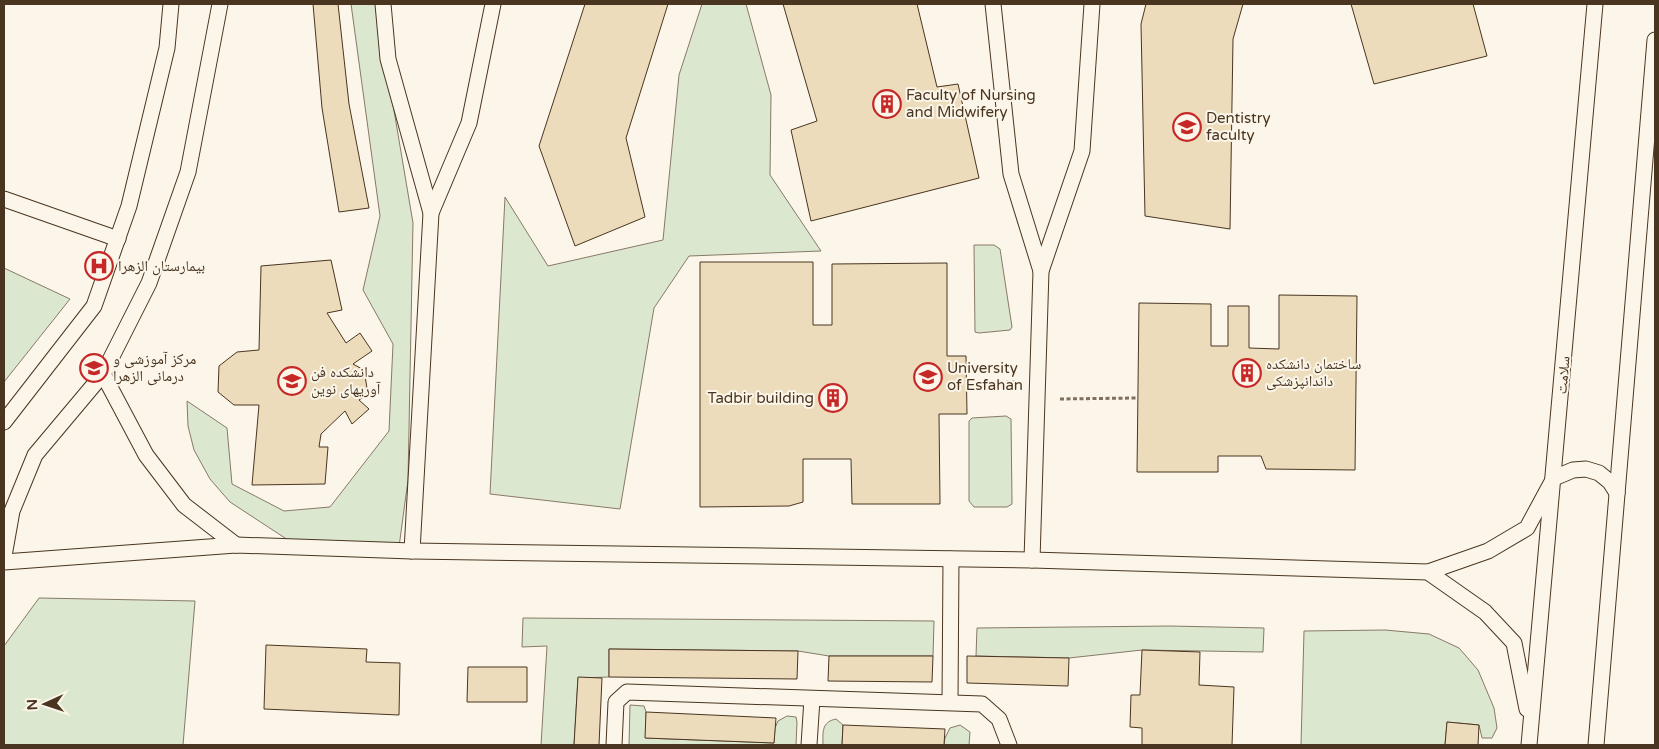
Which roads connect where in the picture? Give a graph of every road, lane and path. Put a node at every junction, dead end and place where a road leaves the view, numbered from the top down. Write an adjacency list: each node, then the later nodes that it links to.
1 (171, 4): 11 (lane)
2 (220, 4): 13 (lane)
3 (383, 4): 10 (lane)
4 (493, 4): 10 (lane)
5 (993, 4): 12 (lane)
6 (1092, 4): 12 (lane)
7 (1595, 4): 19 (lane, سلامت)
8 (1655, 40): 20 (lane)
9 (4, 199): 11 (lane)
10 (431, 213): 22 (lane)
11 (118, 238): 18 (lane)
12 (1041, 271): 14 (lane)
13 (103, 374): 21 (lane); 23 (lane)
14 (1038, 382): 15 (path); 17 (lane)
15 (967, 383)
16 (1138, 398): 17 (path)
17 (1037, 399): 25 (lane)
18 (4, 422)
19 (1554, 478): 20 (lane); 27 (lane); 30 (lane, سلامت)
20 (1617, 493): 35 (lane)
21 (236, 545): 22 (lane); 26 (lane)
22 (412, 551): 24 (lane)
23 (4, 556)
24 (951, 559): 25 (lane); 29 (lane)
25 (1032, 560): 27 (lane)
26 (4, 562)
27 (1428, 572): 30 (lane)
28 (812, 699): 29 (lane); 31 (lane); 32 (lane)
29 (950, 702): 33 (lane)
30 (1530, 723): 34 (lane, سلامت)
31 (614, 745)
32 (809, 745)
33 (1009, 745)
34 (1528, 745)
35 (1596, 745)

